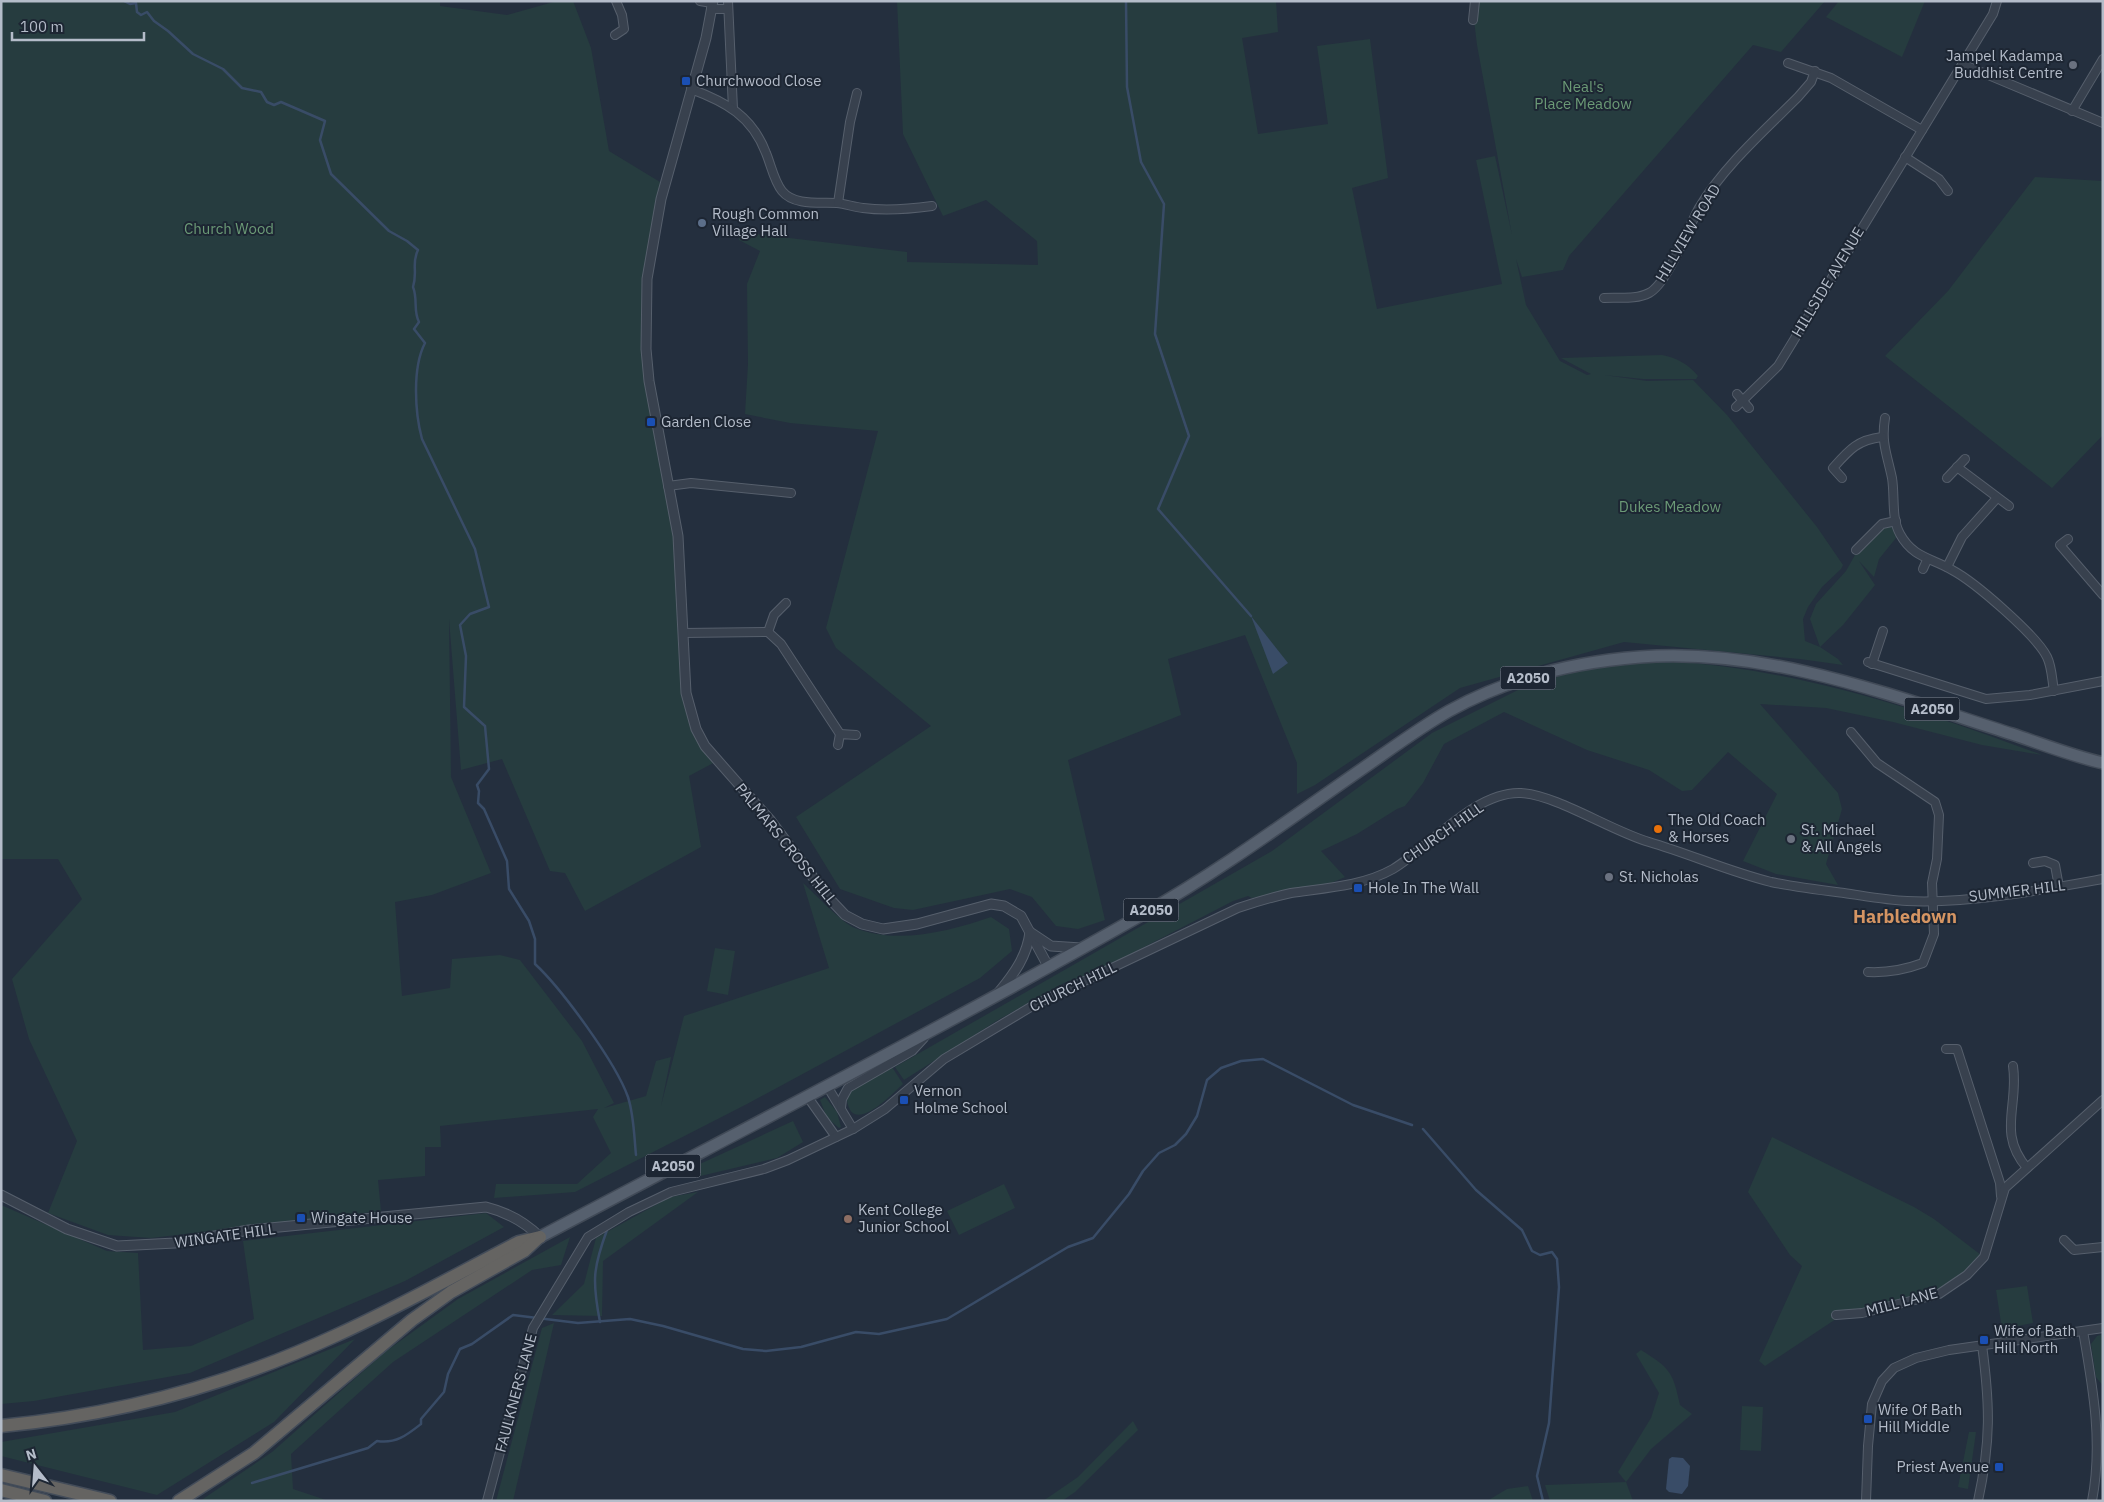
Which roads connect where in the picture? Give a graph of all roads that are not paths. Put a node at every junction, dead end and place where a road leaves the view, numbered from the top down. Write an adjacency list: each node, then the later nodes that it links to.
1 (616, 1): 8 (street)
2 (700, 1): 5 (street)
3 (1475, 1): 7 (street)
4 (1997, 1): 11 (street, HILLSIDE AVENUE)
5 (712, 4): 6 (street); 13 (street, PALMARS CROSS HILL)
6 (728, 5): 15 (street)
7 (1473, 20)
8 (615, 35)
9 (2103, 59): 16 (street)
10 (1788, 62): 12 (street)
11 (1962, 64): 16 (street); 18 (street, HILLSIDE AVENUE)
12 (1815, 71): 18 (street); 23 (street, HILLVIEW ROAD)
13 (691, 89): 15 (street); 34 (street, PALMARS CROSS HILL)
14 (857, 93): 21 (street)
15 (733, 109): 21 (street)
16 (2072, 111): 17 (street)
17 (2103, 123)
18 (1922, 130): 19 (street, HILLSIDE AVENUE)
19 (1905, 157): 20 (street); 25 (street, HILLSIDE AVENUE)
20 (1948, 191)
21 (838, 203): 22 (street)
22 (932, 206)
23 (1604, 298)
24 (1737, 394): 25 (street)
25 (1743, 401): 26 (street, HILLSIDE AVENUE); 27 (street)
26 (1736, 407)
27 (1749, 408)
28 (1885, 418): 29 (street)
29 (1882, 437): 32 (street); 38 (street)
30 (1965, 459): 31 (street)
31 (1957, 468): 33 (street); 36 (street)
32 (1842, 478)
33 (1947, 478)
34 (668, 486): 35 (street); 50 (street, PALMARS CROSS HILL)
35 (791, 493)
36 (1997, 498): 37 (street); 42 (street)
37 (2009, 506)
38 (1896, 521): 40 (street); 41 (street)
39 (2068, 539): 46 (street)
40 (1856, 550)
41 (1927, 560): 42 (street); 43 (street)
42 (1947, 566): 45 (street)
43 (1923, 569)
44 (1984, 580): 45 (street)
45 (1978, 586): 52 (street)
46 (2103, 594)
47 (786, 603): 49 (street)
48 (1882, 631): 52 (street)
49 (768, 632): 50 (street); 54 (street)
50 (682, 633): 62 (street, PALMARS CROSS HILL)
51 (2103, 681): 52 (street)
52 (2054, 691)
53 (1851, 732): 61 (street)
54 (840, 734): 55 (street); 56 (street)
55 (856, 735)
56 (838, 745)
57 (2103, 765): 63 (main road, A2050)
58 (2033, 864): 60 (street)
59 (2103, 879): 60 (street, SUMMER HILL)
60 (2060, 887): 61 (street, SUMMER HILL)
61 (1932, 901): 65 (street); 74 (street, CHURCH HILL)
62 (1030, 932): 63 (street); 64 (street, PALMARS CROSS HILL); 66 (street)
63 (1081, 948): 64 (main road, A2050)
64 (1048, 966): 66 (main road, A2050)
65 (1868, 972)
66 (997, 994): 67 (main road, A2050)
67 (929, 1032): 70 (main road, A2050); 73 (street)
68 (1946, 1049): 78 (street, MILL LANE)
69 (2013, 1066): 76 (street)
70 (826, 1086): 71 (main road, A2050); 73 (street)
71 (807, 1096): 75 (street); 79 (main road, A2050)
72 (2103, 1100): 76 (street, MILL LANE)
73 (842, 1108): 74 (street)
74 (853, 1129): 75 (street, FAULKNERS LANE)
75 (836, 1137): 94 (street, FAULKNERS LANE)
76 (2027, 1168): 78 (street, MILL LANE)
77 (1, 1195): 79 (street, WINGATE HILL)
78 (2001, 1198): 82 (street, MILL LANE)
79 (540, 1237): 87 (highway); 93 (highway)
80 (2064, 1240): 81 (street)
81 (2103, 1247)
82 (1836, 1315)
83 (2103, 1328): 84 (street)
84 (2083, 1331): 85 (street); 86 (street)
85 (1982, 1345): 95 (street); 96 (street)
86 (2099, 1393): 88 (street)
87 (1, 1426)
88 (2100, 1435): 97 (street)
89 (1, 1475): 92 (highway)
90 (1, 1490): 91 (highway)
91 (45, 1501)
92 (110, 1501)
93 (179, 1501)
94 (487, 1501)
95 (1866, 1501)
96 (1978, 1501)
97 (2092, 1501)

